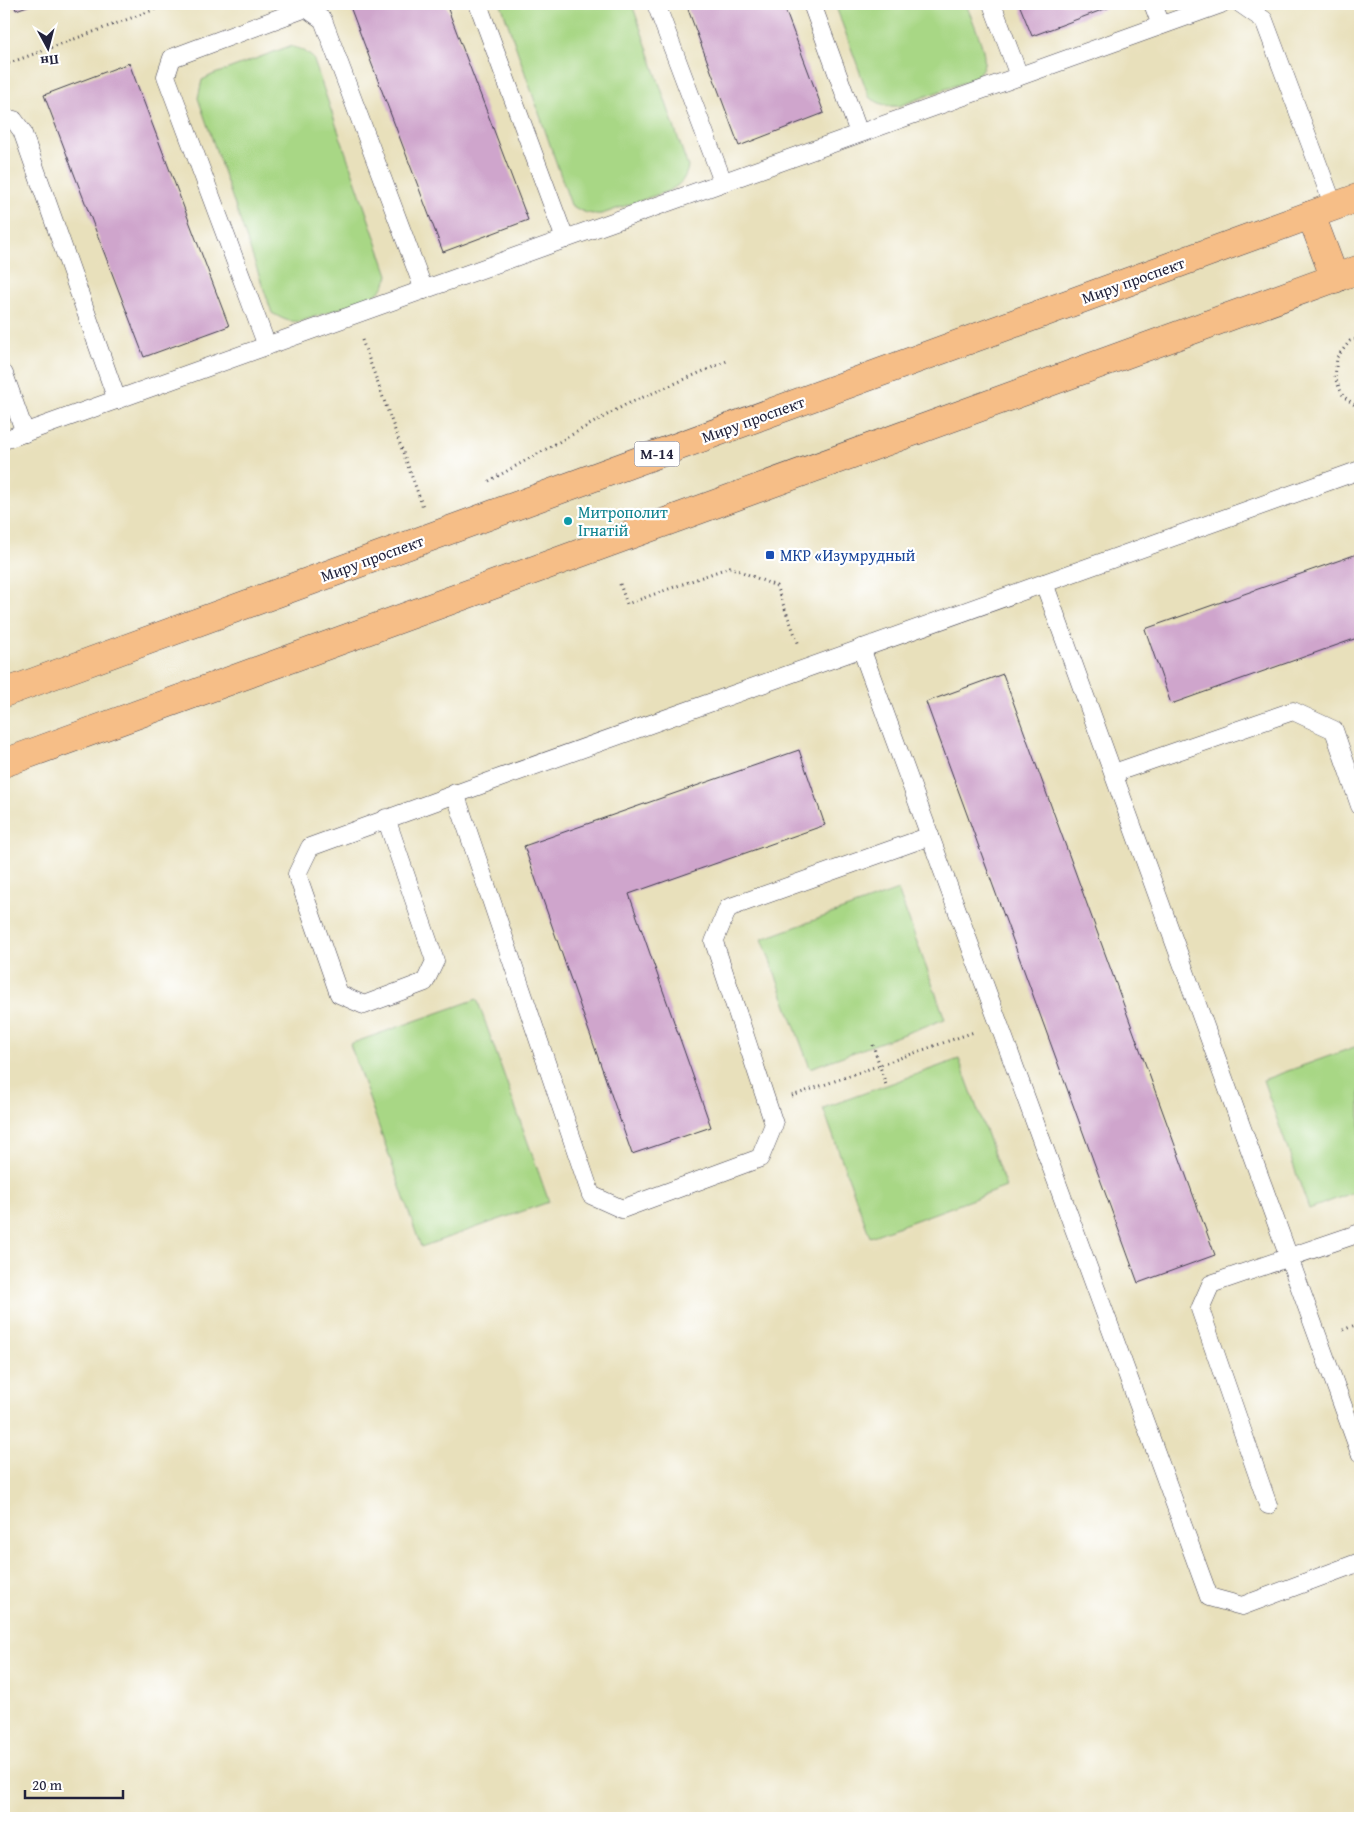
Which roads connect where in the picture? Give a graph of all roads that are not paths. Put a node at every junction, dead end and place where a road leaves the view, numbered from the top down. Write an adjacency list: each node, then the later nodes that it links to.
1 (478, 4): 15 (lane)
2 (656, 4): 12 (lane)
3 (812, 4): 11 (lane)
4 (992, 4): 9 (lane)
5 (1153, 4): 8 (lane)
6 (1221, 4): 8 (lane)
7 (1241, 4): 14 (lane)
8 (1161, 25): 9 (lane)
9 (1019, 76): 11 (lane)
10 (4, 119): 21 (lane)
11 (859, 133): 12 (lane)
12 (723, 182): 15 (lane)
13 (1360, 197): 14 (highway, Миру проспект / М-14)
14 (1322, 211): 17 (highway); 27 (highway, Миру проспект / М-14)
15 (565, 239): 18 (lane)
16 (1360, 269): 17 (highway)
17 (1335, 278): 28 (highway)
18 (424, 290): 19 (lane); 19 (lane)
19 (267, 346): 21 (lane)
20 (4, 374): 22 (lane)
21 (117, 400): 22 (lane)
22 (25, 433): 23 (lane)
23 (4, 440)
24 (1360, 470): 25 (lane)
25 (1044, 582): 26 (lane); 29 (lane)
26 (861, 648): 30 (lane); 33 (lane)
27 (4, 693)
28 (4, 763)
29 (1114, 773): 31 (lane); 35 (lane)
30 (455, 794): 32 (lane); 33 (lane)
31 (1360, 806)
32 (386, 818): 32 (lane)
33 (930, 836): 38 (lane)
34 (1360, 1233): 35 (lane)
35 (1289, 1258): 36 (lane); 37 (lane)
36 (1360, 1453)
37 (1268, 1505)
38 (1360, 1562)

